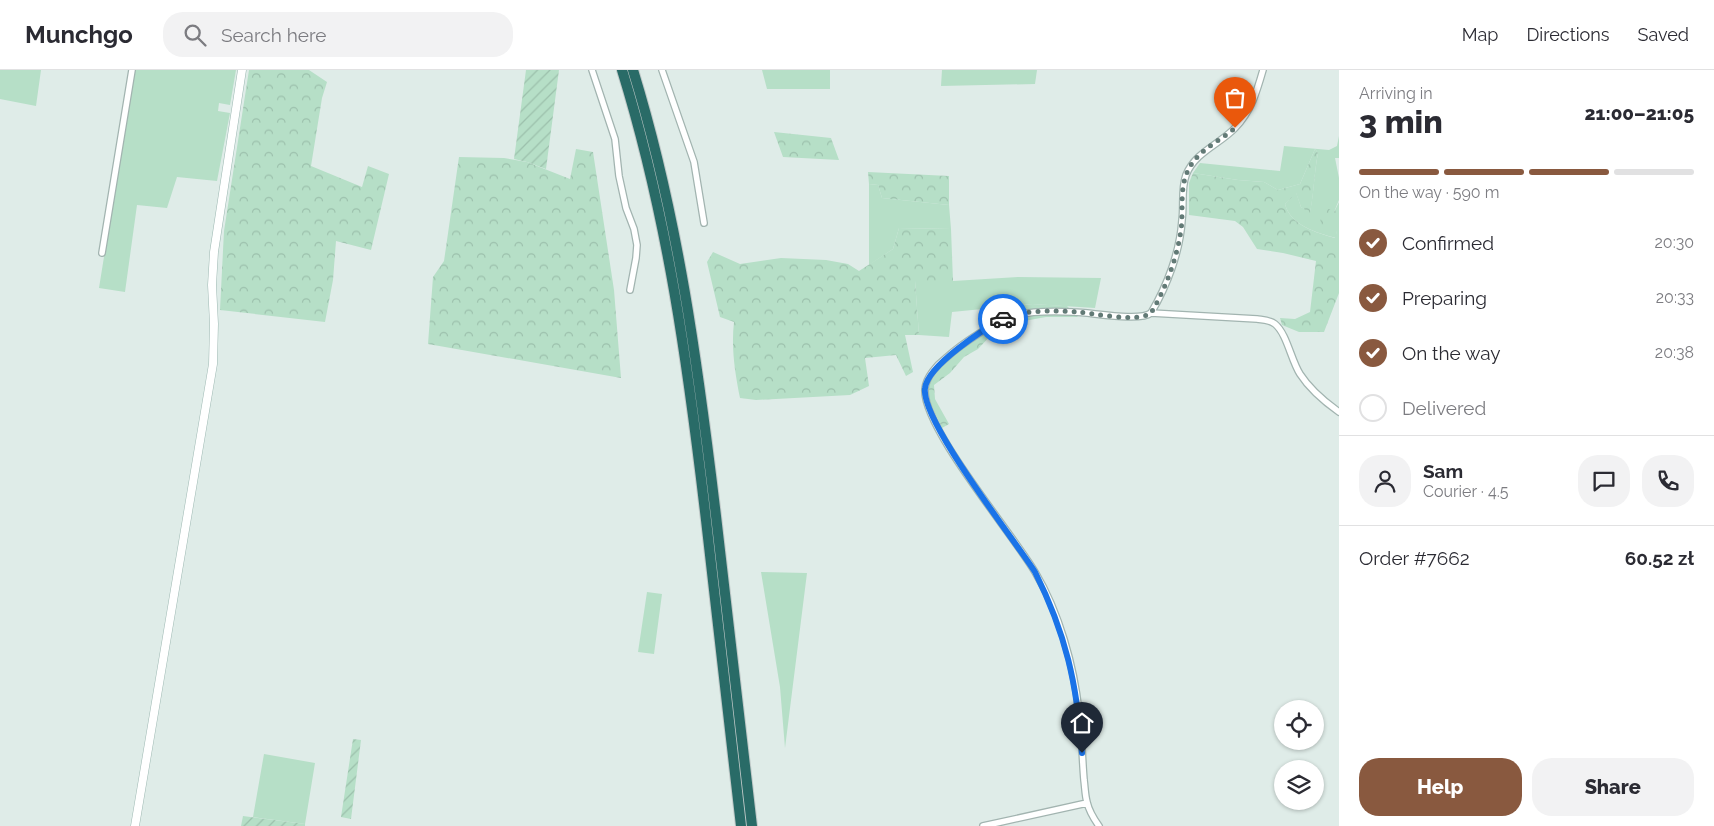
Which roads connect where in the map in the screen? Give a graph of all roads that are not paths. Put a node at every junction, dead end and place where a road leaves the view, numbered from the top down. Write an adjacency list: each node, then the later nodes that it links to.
1 (132, 70): 9 (street)
2 (242, 70): 14 (street)
3 (592, 70): 10 (street)
4 (622, 70): 15 (highway)
5 (634, 70): 16 (highway)
6 (662, 70): 8 (street)
7 (1263, 70): 11 (street)
8 (704, 223)
9 (102, 253)
10 (630, 290)
11 (1151, 313): 12 (street); 13 (street)
12 (1339, 412)
13 (1087, 803): 17 (street); 18 (street)
14 (135, 826)
15 (741, 826)
16 (752, 826)
17 (983, 826)
18 (1098, 826)

